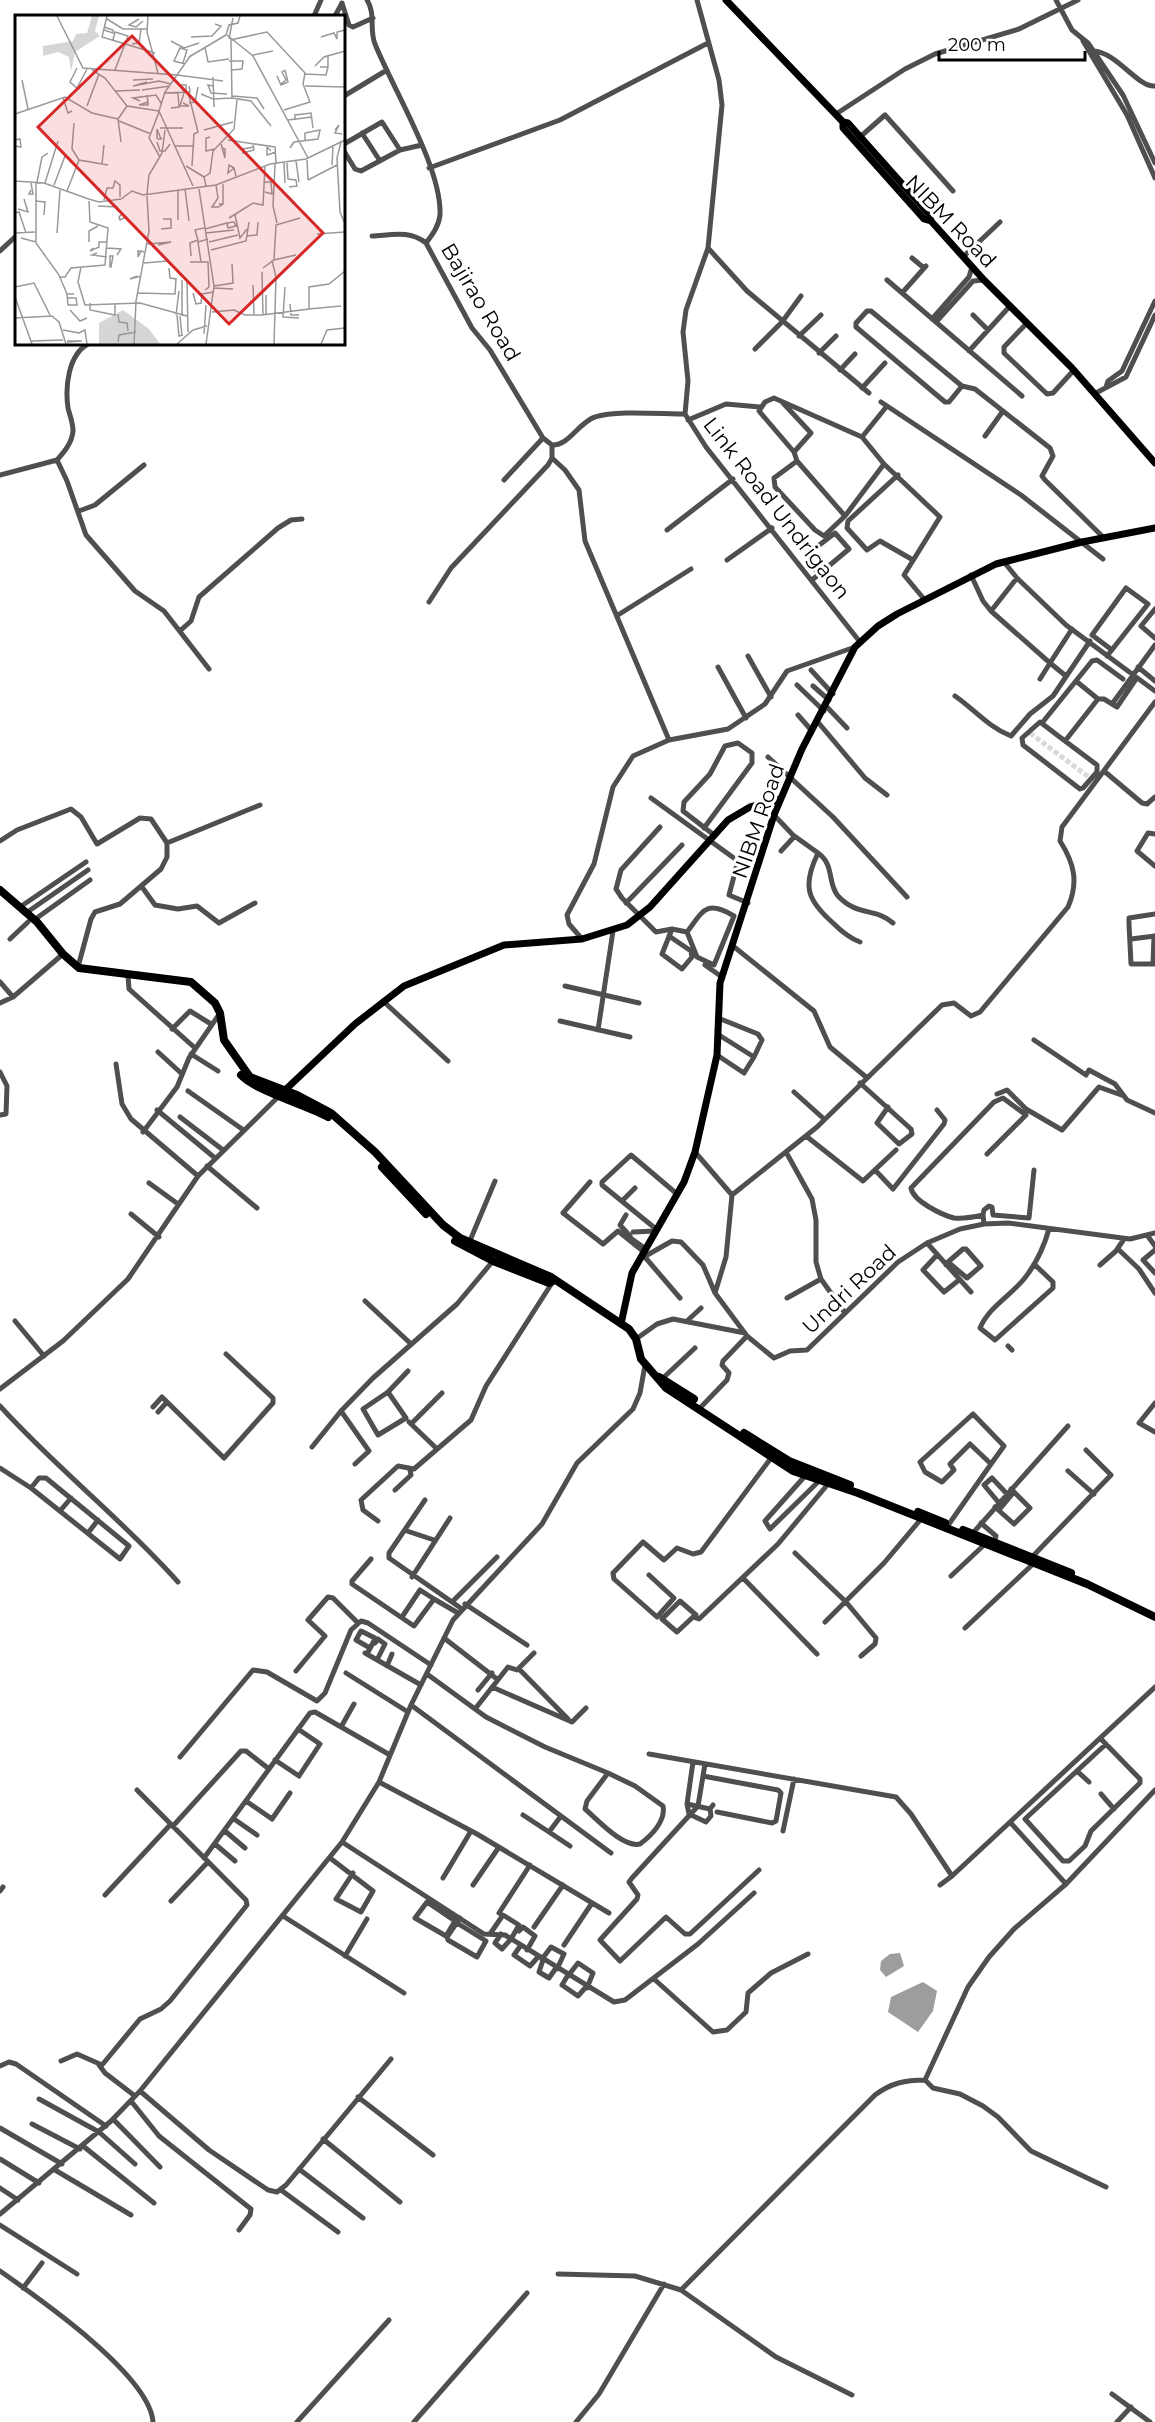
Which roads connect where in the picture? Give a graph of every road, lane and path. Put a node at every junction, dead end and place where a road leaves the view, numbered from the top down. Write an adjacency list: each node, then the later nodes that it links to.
1 (321, 0): 8 (street)
2 (367, 0): 10 (street, Bajirao Road)
3 (697, 0): 11 (street, Link Road Undrigaon)
4 (726, 0): 16 (main road, NIBM Road)
5 (1056, 0): 7 (street)
6 (1078, 0): 7 (street)
7 (1061, 10): 12 (street); 16 (street)
8 (314, 15)
9 (336, 15): 10 (street)
10 (373, 18): 13 (street, Bajirao Road)
11 (708, 43): 26 (street); 34 (street, Link Road Undrigaon)
12 (1092, 51): 14 (street); 25 (street); 27 (street)
13 (387, 70): 15 (street); 21 (street, Bajirao Road)
14 (1155, 87)
15 (345, 95)
16 (836, 114): 17 (main road, NIBM Road)
17 (843, 122): 19 (main road); 29 (main road, NIBM Road)
18 (362, 133): 20 (street); 22 (street); 24 (street)
19 (860, 137): 28 (street); 29 (main road)
20 (345, 143)
21 (422, 145): 22 (street); 26 (street, Bajirao Road)
22 (400, 150): 24 (street)
23 (345, 152): 24 (street)
24 (380, 161)
25 (1155, 163)
26 (429, 168): 33 (street, Bajirao Road)
27 (1155, 178)
28 (953, 191)
29 (931, 221): 36 (main road, NIBM Road)
30 (1000, 222): 36 (street)
31 (372, 236): 33 (street)
32 (15, 237): 35 (street)
33 (426, 243): 75 (street, Bajirao Road)
34 (708, 248): 50 (street); 72 (street, Link Road Undrigaon)
35 (0, 251)
36 (963, 257): 38 (main road, NIBM Road)
37 (912, 258): 41 (street)
38 (972, 267): 40 (main road, NIBM Road); 43 (street)
39 (887, 280): 41 (street)
40 (984, 280): 43 (street); 45 (main road, NIBM Road)
41 (902, 293): 49 (street)
42 (801, 296): 50 (street)
43 (954, 298): 49 (street)
44 (1155, 301): 64 (street)
45 (1010, 306): 51 (main road, NIBM Road); 52 (street)
46 (821, 315): 53 (street)
47 (973, 315): 52 (street)
48 (1155, 315): 64 (street)
49 (934, 321): 57 (street)
50 (782, 322): 53 (street); 56 (street)
51 (1027, 323): 62 (main road, NIBM Road); 62 (street)
52 (988, 330): 57 (street)
53 (800, 336): 58 (street)
54 (836, 336): 58 (street)
55 (86, 345): 80 (street)
56 (754, 349)
57 (969, 351): 68 (street)
58 (819, 353): 61 (street)
59 (855, 354): 61 (street)
60 (885, 363): 65 (street)
61 (840, 370): 65 (street)
62 (1074, 370): 67 (main road, NIBM Road)
63 (962, 386): 63 (street); 71 (street)
64 (1106, 387): 67 (street)
65 (862, 388): 66 (street)
66 (869, 393)
67 (1094, 394): 82 (main road, NIBM Road)
68 (1022, 396)
69 (780, 399): 70 (street); 76 (street); 78 (street)
70 (760, 407): 73 (street); 78 (street)
71 (1003, 411): 74 (street); 95 (street)
72 (685, 414): 73 (street, Link Road Undrigaon); 77 (street)
73 (688, 420): 87 (street, Link Road Undrigaon)
74 (985, 436)
75 (543, 438): 77 (street, Bajirao Road); 88 (street)
76 (862, 438): 83 (street); 96 (street)
77 (552, 445): 79 (street)
78 (794, 452): 81 (street)
79 (552, 458): 107 (street); 110 (street)
80 (57, 460): 85 (street); 89 (street)
81 (797, 461): 90 (street); 90 (street)
82 (1155, 463)
83 (884, 464): 86 (street); 90 (street)
84 (144, 465): 89 (street)
85 (0, 475)
86 (897, 475): 98 (street); 98 (street)
87 (733, 479): 92 (street, Link Road Undrigaon); 94 (street)
88 (504, 480)
89 (79, 511): 111 (street)
90 (845, 516)
91 (302, 519): 111 (street)
92 (772, 528): 97 (street); 105 (street, Link Road Undrigaon)
93 (1155, 528): 95 (main road, NIBM Road)
94 (667, 530)
95 (1104, 538): 96 (main road, NIBM Road)
96 (1082, 542): 99 (street); 100 (main road, NIBM Road)
97 (727, 560)
98 (914, 560): 106 (street)
99 (1102, 560)
100 (1004, 562): 103 (main road, NIBM Road); 104 (street)
101 (691, 569): 110 (street)
102 (819, 574): 102 (street); 105 (street)
103 (971, 575): 106 (main road, NIBM Road); 109 (street)
104 (1017, 578): 109 (street); 112 (street)
105 (813, 580): 115 (street, Link Road Undrigaon)
106 (924, 599): 115 (main road, NIBM Road)
107 (429, 602)
108 (1155, 609): 113 (street)
109 (991, 611): 120 (street)
110 (618, 615): 146 (street)
111 (178, 629): 123 (street)
112 (1072, 630): 114 (street); 120 (street)
113 (1155, 638)
114 (1090, 641): 119 (street); 125 (street)
115 (857, 644): 134 (street); 137 (main road, NIBM Road)
116 (1155, 645): 122 (street)
117 (1112, 650): 117 (street); 119 (street)
118 (747, 656): 134 (street)
119 (1107, 656): 126 (street)
120 (1050, 663): 125 (street); 127 (street)
121 (718, 667): 140 (street)
122 (1138, 668): 126 (street); 132 (street)
123 (209, 669)
124 (810, 670): 137 (street)
125 (1066, 676): 139 (street)
126 (1134, 677): 132 (street); 135 (street)
127 (1040, 679)
128 (1123, 679): 129 (street)
129 (1076, 681): 135 (street); 142 (street)
130 (797, 685): 137 (street)
131 (813, 686): 137 (street)
132 (1154, 686)
133 (955, 696): 139 (street)
134 (771, 697): 140 (street)
135 (1098, 699): 147 (street)
136 (1155, 702): 149 (street)
137 (828, 703): 141 (main road, NIBM Road); 144 (street)
138 (798, 715): 145 (street)
139 (1027, 717): 143 (street)
140 (746, 718): 146 (street)
141 (817, 722): 145 (main road, NIBM Road); 151 (street)
142 (1042, 723): 143 (street); 147 (street)
143 (1035, 724): 147 (street)
144 (847, 728)
145 (812, 731): 150 (main road, NIBM Road)
146 (669, 741): 188 (street)
147 (1065, 741)
148 (768, 757): 150 (street)
149 (1104, 771): 152 (street); 224 (street)
150 (790, 776): 154 (main road, NIBM Road); 174 (street)
151 (887, 795)
152 (1155, 797)
153 (651, 798): 160 (street)
154 (780, 799): 156 (main road, NIBM Road); 160 (main road)
155 (260, 805): 163 (street)
156 (774, 815): 161 (street); 177 (main road, NIBM Road)
157 (660, 827): 176 (street)
158 (704, 828): 158 (street); 160 (street)
159 (1155, 834): 168 (street)
160 (712, 837): 177 (street); 180 (main road)
161 (794, 837): 165 (street); 166 (street)
162 (0, 841): 163 (street)
163 (167, 843): 171 (street)
164 (682, 845): 176 (street)
165 (781, 851)
166 (818, 854): 181 (street); 190 (street)
167 (86, 862): 178 (street)
168 (1155, 866)
169 (88, 870): 178 (street)
170 (90, 880): 178 (street)
171 (142, 887): 175 (street); 195 (street)
172 (0, 890): 178 (highway)
173 (0, 896): 178 (highway)
174 (907, 897)
175 (255, 903)
176 (626, 903): 180 (street)
177 (748, 903): 191 (main road, NIBM Road)
178 (25, 914): 187 (street); 192 (highway)
179 (1155, 914): 189 (street)
180 (639, 917): 182 (street); 183 (main road)
181 (893, 923)
182 (672, 929): 184 (street); 185 (street)
183 (613, 931): 188 (main road); 200 (street)
184 (687, 932): 184 (street)
185 (669, 936): 185 (street)
186 (1155, 936): 189 (street); 193 (street)
187 (9, 939)
188 (582, 939): 202 (main road)
189 (1131, 939): 193 (street)
190 (860, 942)
191 (733, 946): 197 (main road, NIBM Road); 224 (street)
192 (63, 954): 195 (highway); 201 (street)
193 (1154, 963)
194 (705, 965): 197 (street)
195 (84, 969): 196 (highway)
196 (128, 976): 205 (highway); 209 (street)
197 (722, 977): 206 (main road, NIBM Road)
198 (0, 982): 201 (street)
199 (564, 987): 200 (street)
200 (603, 995): 204 (street); 210 (street)
201 (13, 997): 203 (street)
202 (383, 1001): 219 (street); 227 (main road)
203 (1, 1002)
204 (639, 1003)
205 (220, 1013): 208 (street); 227 (highway)
206 (718, 1018): 211 (main road, NIBM Road); 218 (street)
207 (560, 1021): 210 (street)
208 (211, 1024): 209 (street); 214 (street)
209 (172, 1029): 214 (street)
210 (598, 1030): 212 (street)
211 (719, 1035): 217 (main road, NIBM Road); 218 (street)
212 (630, 1037)
213 (1034, 1040): 230 (street)
214 (195, 1048): 216 (street)
215 (158, 1052): 223 (street)
216 (191, 1054): 221 (street); 223 (street)
217 (717, 1055): 218 (street); 243 (main road, NIBM Road)
218 (754, 1057)
219 (448, 1060)
220 (116, 1064): 239 (street)
221 (218, 1071)
222 (0, 1072): 235 (street)
223 (182, 1074): 232 (street)
224 (866, 1077): 225 (street)
225 (860, 1083): 231 (street); 237 (street)
226 (188, 1091): 238 (street)
227 (283, 1092): 238 (street); 274 (highway)
228 (794, 1092): 237 (street)
229 (997, 1094): 230 (street)
230 (1124, 1096): 234 (street)
231 (888, 1107): 231 (street)
232 (157, 1110): 239 (street); 246 (street)
233 (937, 1110): 248 (street)
234 (1155, 1113)
235 (0, 1115)
236 (180, 1118): 241 (street)
237 (824, 1119): 240 (street)
238 (242, 1129): 241 (street)
239 (143, 1132): 250 (street)
240 (806, 1136): 244 (street); 248 (street)
241 (223, 1150): 246 (street)
242 (896, 1150): 248 (street)
243 (695, 1152): 255 (main road, NIBM Road); 256 (street)
244 (786, 1152): 256 (street); 284 (street)
245 (987, 1154): 262 (street)
246 (215, 1158): 247 (street)
247 (207, 1166): 250 (street); 259 (street)
248 (875, 1170)
249 (1034, 1170): 263 (street)
250 (198, 1176): 258 (street)
251 (495, 1181): 274 (street)
252 (590, 1182): 270 (street)
253 (149, 1183): 258 (street)
254 (635, 1188): 257 (street)
255 (677, 1194): 257 (street); 267 (main road, NIBM Road)
256 (732, 1195): 288 (street)
257 (622, 1201): 267 (street)
258 (178, 1204): 271 (street)
259 (257, 1208)
260 (131, 1214): 271 (street)
261 (626, 1215): 270 (street)
262 (983, 1215): 263 (street); 264 (street)
263 (993, 1215): 265 (street)
264 (984, 1224): 265 (street, Undri Road); 273 (street, Undri Road)
265 (994, 1224): 266 (street, Undri Road)
266 (1049, 1229): 272 (street, Undri Road); 281 (street)
267 (656, 1230): 270 (street); 277 (main road, NIBM Road)
268 (1155, 1233): 269 (street, Undri Road)
269 (1147, 1235): 272 (street, Undri Road); 275 (street)
270 (630, 1236): 277 (street)
271 (159, 1237): 303 (street)
272 (1124, 1239): 276 (street)
273 (927, 1244): 278 (street); 294 (street, Undri Road)
274 (468, 1245): 279 (highway); 286 (highway)
275 (1155, 1248): 283 (street)
276 (1118, 1249): 282 (street); 289 (street)
277 (643, 1254): 288 (street, Undri Road); 290 (street); 297 (main road, NIBM Road)
278 (937, 1255): 280 (street); 285 (street)
279 (492, 1261): 286 (highway); 300 (street)
280 (947, 1264): 280 (street); 285 (street)
281 (1034, 1264): 281 (street)
282 (1100, 1265)
283 (1155, 1273)
284 (820, 1280): 291 (street); 294 (street)
285 (959, 1280): 287 (street)
286 (553, 1281): 297 (highway); 323 (street)
287 (971, 1292)
288 (715, 1293): 298 (street, Undri Road)
289 (1155, 1293)
290 (680, 1298)
291 (788, 1298)
292 (365, 1301): 300 (street)
293 (701, 1308): 296 (street)
294 (844, 1313): 298 (street, Undri Road)
295 (15, 1321): 303 (street)
296 (687, 1321): 298 (street, Undri Road); 299 (street, Undri Road)
297 (621, 1323): 299 (highway)
298 (746, 1335): 315 (street)
299 (636, 1339): 304 (highway)
300 (410, 1343): 316 (street)
301 (695, 1348): 307 (street)
302 (226, 1354): 311 (street)
303 (44, 1356): 308 (street)
304 (645, 1365): 306 (highway); 366 (street)
305 (408, 1371): 309 (street)
306 (653, 1374): 307 (highway); 315 (highway)
307 (663, 1378): 315 (highway)
308 (0, 1389)
309 (388, 1392): 318 (street); 318 (street)
310 (442, 1393): 319 (street)
311 (167, 1402): 314 (street); 317 (street)
312 (1155, 1403): 321 (street)
313 (0, 1406): 362 (street)
314 (153, 1407)
315 (701, 1407): 325 (highway); 347 (highway)
316 (341, 1411): 322 (street); 326 (street)
317 (158, 1412)
318 (406, 1418): 319 (street)
319 (411, 1424): 323 (street)
320 (1068, 1426): 336 (street)
321 (1155, 1432)
322 (312, 1447)
323 (436, 1448): 329 (street)
324 (1086, 1450): 337 (street)
325 (771, 1458): 331 (highway); 358 (street)
326 (355, 1464)
327 (991, 1464): 327 (street); 347 (street)
328 (0, 1468): 334 (street)
329 (410, 1470): 335 (street); 345 (street)
330 (1068, 1471): 337 (street)
331 (805, 1476): 332 (highway); 332 (street)
332 (819, 1481): 333 (highway)
333 (828, 1485): 343 (highway); 361 (street)
334 (31, 1488): 338 (street); 341 (street)
335 (394, 1490)
336 (1009, 1491): 340 (street); 340 (street); 340 (street); 340 (street)
337 (1094, 1494): 357 (street)
338 (71, 1498): 341 (street); 344 (street)
339 (425, 1500): 359 (street)
340 (997, 1505): 346 (street)
341 (60, 1511): 349 (street)
342 (450, 1518): 351 (street)
343 (921, 1519): 353 (highway); 365 (street)
344 (98, 1520): 349 (street); 349 (street)
345 (378, 1521)
346 (981, 1523): 350 (street); 352 (street)
347 (949, 1524): 350 (highway)
348 (407, 1531): 351 (street)
349 (88, 1533)
350 (972, 1534): 352 (highway)
351 (434, 1540): 359 (street)
352 (994, 1542): 357 (highway)
353 (984, 1545): 357 (highway); 360 (street)
354 (795, 1553): 365 (street)
355 (497, 1557): 364 (street)
356 (371, 1559): 368 (street)
357 (1032, 1561): 367 (highway); 370 (highway); 373 (street)
358 (649, 1575)
359 (412, 1576): 364 (street)
360 (951, 1576)
361 (743, 1578): 369 (street); 378 (street)
362 (178, 1582)
363 (434, 1599): 366 (street); 368 (street); 368 (street)
364 (453, 1602): 366 (street)
365 (846, 1602): 371 (street); 379 (street)
366 (462, 1609): 374 (street); 375 (street)
367 (1155, 1611)
368 (402, 1617)
369 (694, 1617): 369 (street)
370 (1155, 1617)
371 (825, 1622)
372 (358, 1623): 382 (street); 384 (street); 405 (street)
373 (965, 1628)
374 (444, 1638): 382 (street); 386 (street)
375 (527, 1645)
376 (534, 1653): 383 (street)
377 (392, 1654): 381 (street)
378 (817, 1654)
379 (861, 1656)
380 (377, 1660): 380 (street); 381 (street)
381 (387, 1665): 389 (street)
382 (431, 1665): 387 (street)
383 (519, 1669): 388 (street); 398 (street)
384 (296, 1671)
385 (346, 1673): 397 (street)
386 (492, 1673): 388 (street); 392 (street)
387 (427, 1674): 389 (street); 396 (street)
388 (497, 1679): 390 (street)
389 (421, 1685): 394 (street)
390 (492, 1686): 396 (street); 398 (street)
391 (1155, 1687): 401 (street)
392 (478, 1690)
393 (354, 1704): 399 (street)
394 (411, 1705): 397 (street); 427 (street)
395 (586, 1708): 398 (street)
396 (475, 1709): 411 (street)
397 (408, 1712): 404 (street)
398 (572, 1722)
399 (341, 1727): 400 (street); 404 (street)
400 (298, 1729): 406 (street); 406 (street)
401 (1100, 1738): 402 (street); 429 (street)
402 (1106, 1744): 410 (street); 423 (street)
403 (650, 1754): 407 (street)
404 (390, 1755): 414 (street)
405 (180, 1757)
406 (275, 1760): 409 (street)
407 (693, 1762): 408 (street); 421 (street)
408 (705, 1764): 412 (street); 413 (street)
409 (269, 1769): 420 (street); 430 (street)
410 (1077, 1771): 415 (street); 423 (street)
411 (608, 1773): 411 (street)
412 (703, 1776): 422 (street); 424 (street)
413 (794, 1779): 433 (street); 448 (street)
414 (379, 1782): 431 (street); 436 (street)
415 (1089, 1782)
416 (137, 1790): 430 (street)
417 (1155, 1790): 450 (street)
418 (290, 1793): 420 (street)
419 (1101, 1794): 423 (street)
420 (246, 1801): 428 (street)
421 (687, 1804): 422 (street); 426 (street)
422 (698, 1806): 426 (street); 426 (street)
423 (1114, 1809)
424 (717, 1812)
425 (523, 1815): 434 (street)
426 (689, 1815): 446 (street)
427 (561, 1816): 434 (street); 441 (street)
428 (234, 1819): 432 (street); 435 (street)
429 (1011, 1821): 448 (street); 450 (street)
430 (172, 1825): 443 (street); 455 (street)
431 (471, 1830): 439 (street); 449 (street)
432 (225, 1831): 437 (street); 440 (street)
433 (783, 1831)
434 (549, 1833): 438 (street)
435 (257, 1835)
436 (342, 1842): 442 (street); 458 (street)
437 (215, 1844): 443 (street); 444 (street)
438 (570, 1846)
439 (499, 1847): 445 (street); 451 (street)
440 (245, 1848)
441 (610, 1852)
442 (330, 1858): 447 (street); 461 (street)
443 (206, 1860): 456 (street); 481 (street)
444 (235, 1861)
445 (530, 1866): 452 (street); 459 (street)
446 (759, 1870)
447 (353, 1873): 447 (street)
448 (952, 1875): 453 (street)
449 (443, 1878)
450 (1066, 1884): 483 (street)
451 (473, 1885)
452 (563, 1885): 457 (street); 464 (street)
453 (940, 1885)
454 (754, 1893): 476 (street)
455 (105, 1895)
456 (171, 1901)
457 (592, 1902): 460 (street); 469 (street)
458 (440, 1908): 458 (street); 463 (street)
459 (499, 1913)
460 (609, 1913)
461 (284, 1916): 472 (street); 484 (street)
462 (367, 1919): 472 (street)
463 (458, 1921): 463 (street); 465 (street)
464 (534, 1927)
465 (490, 1934): 466 (street); 467 (street)
466 (501, 1934): 467 (street); 467 (street)
467 (512, 1940): 468 (street); 470 (street)
468 (521, 1945): 470 (street); 473 (street)
469 (564, 1945)
470 (527, 1950): 473 (street)
471 (808, 1954): 476 (street)
472 (345, 1956): 478 (street)
473 (541, 1958): 474 (street); 474 (street); 474 (street)
474 (557, 1968): 475 (street)
475 (568, 1976): 477 (street); 477 (street); 477 (street)
476 (654, 1979): 477 (street)
477 (587, 1988)
478 (404, 1994)
479 (391, 2060): 485 (street)
480 (61, 2061): 481 (street)
481 (99, 2065): 484 (street)
482 (0, 2066): 490 (street)
483 (925, 2080): 503 (street); 521 (street)
484 (138, 2093): 487 (street); 505 (street)
485 (358, 2097): 493 (street); 495 (street)
486 (39, 2099): 492 (street)
487 (130, 2101): 488 (street); 513 (street)
488 (113, 2120): 490 (street); 499 (street)
489 (32, 2124): 494 (street)
490 (106, 2126): 492 (street)
491 (0, 2128): 497 (street)
492 (99, 2132): 494 (street); 498 (street)
493 (323, 2139): 500 (street); 507 (street)
494 (82, 2147): 497 (street); 508 (street)
495 (433, 2155)
496 (0, 2159): 502 (street)
497 (62, 2164): 501 (street)
498 (135, 2164)
499 (160, 2167)
500 (299, 2169): 505 (street); 511 (street)
501 (55, 2170): 502 (street); 510 (street)
502 (39, 2182): 506 (street)
503 (1106, 2187)
504 (0, 2188): 506 (street)
505 (281, 2190): 514 (street)
506 (18, 2200): 509 (street)
507 (400, 2202)
508 (154, 2204)
509 (0, 2214)
510 (131, 2216)
511 (363, 2218)
512 (0, 2225): 517 (street)
513 (239, 2230)
514 (338, 2232)
515 (42, 2263): 520 (street)
516 (0, 2271): 520 (street)
517 (77, 2274)
518 (558, 2274): 519 (street)
519 (664, 2284): 521 (street); 530 (street)
520 (23, 2288): 527 (street)
521 (681, 2290): 525 (street)
522 (526, 2293): 529 (street)
523 (389, 2320): 528 (street)
524 (1112, 2394): 526 (street)
525 (852, 2395)
526 (1131, 2407): 531 (street); 532 (street)
527 (153, 2422)
528 (297, 2422)
529 (414, 2422)
530 (576, 2422)
531 (1117, 2422)
532 (1150, 2422)

